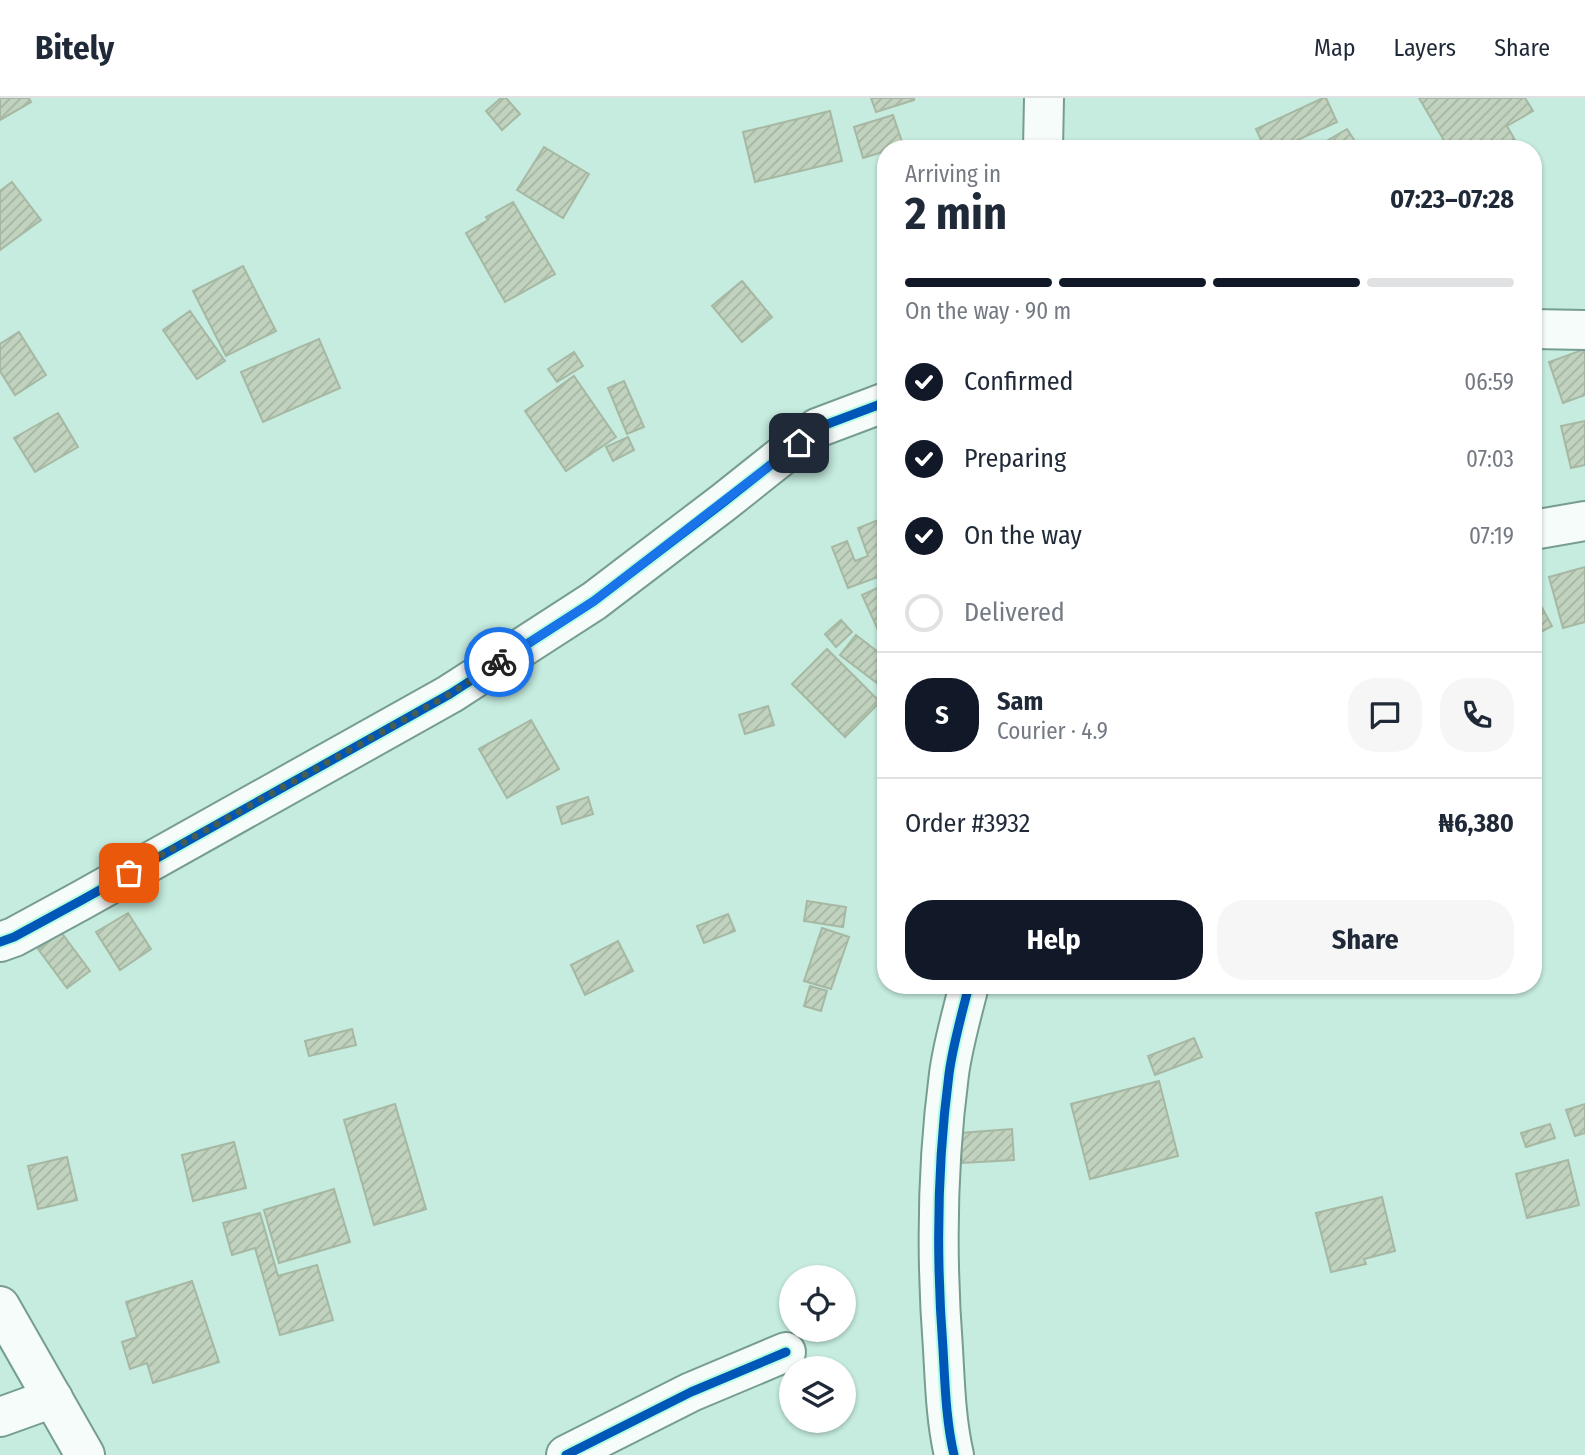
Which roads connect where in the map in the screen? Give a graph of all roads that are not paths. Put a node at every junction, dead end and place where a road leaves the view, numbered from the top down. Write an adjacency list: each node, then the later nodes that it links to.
1 (1044, 98): 2 (street)
2 (1043, 140)
3 (1542, 329): 4 (street)
4 (1585, 330)
5 (877, 405): 8 (street)
6 (1585, 521): 7 (street)
7 (1542, 528)
8 (0, 942)
9 (967, 994): 16 (street)
10 (0, 1306): 12 (street)
11 (786, 1352): 15 (street)
12 (53, 1398): 13 (street); 14 (street)
13 (0, 1417)
14 (85, 1455)
15 (566, 1455)
16 (954, 1455)

